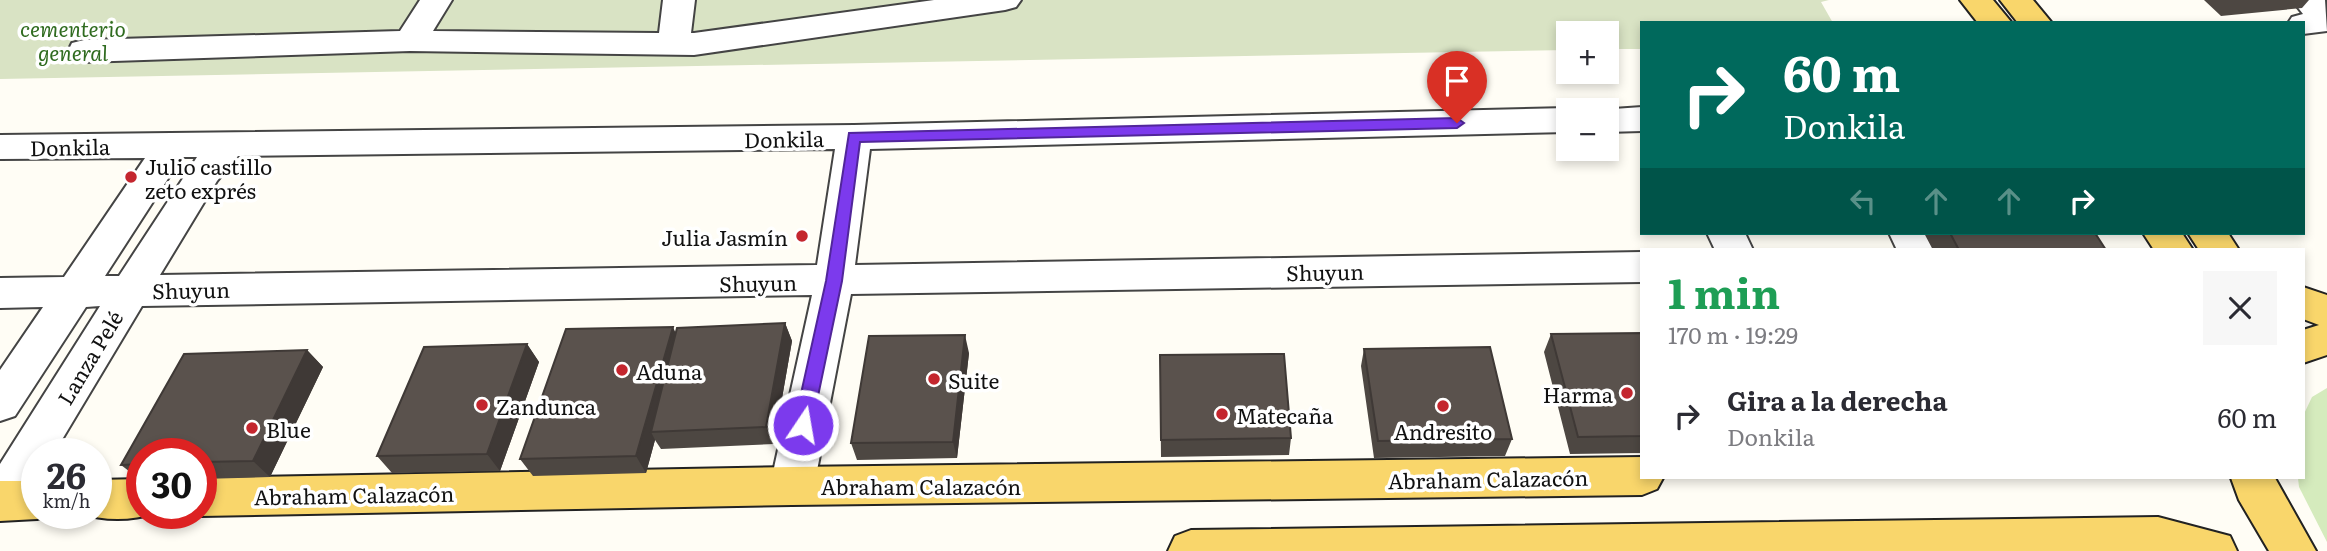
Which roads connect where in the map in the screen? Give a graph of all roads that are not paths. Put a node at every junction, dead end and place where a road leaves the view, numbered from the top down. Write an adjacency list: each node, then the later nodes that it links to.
1 (436, 0): 8 (street)
2 (679, 0): 9 (street)
3 (1005, 0): 9 (street)
4 (1976, 0): 6 (main road)
5 (2016, 0): 7 (main road)
6 (1994, 21)
7 (2033, 21)
8 (410, 41): 9 (street); 12 (street)
9 (674, 44)
10 (2327, 46): 11 (street)
11 (2305, 48)
12 (84, 51)
13 (1640, 119): 15 (street)
14 (1556, 120): 16 (street, Donkila)
15 (1619, 120)
16 (854, 137): 18 (street, Donkila); 21 (street)
17 (172, 145): 18 (street, Donkila); 19 (street, Donkila); 23 (street)
18 (228, 145): 22 (street, Lanza Pelé)
19 (0, 147)
20 (1640, 267): 21 (street, Shuyun)
21 (834, 281): 22 (street, Shuyun); 32 (street)
22 (130, 290): 23 (street, Shuyun); 35 (street, Lanza Pelé)
23 (74, 291): 24 (street, Shuyun); 29 (street)
24 (0, 293)
25 (2305, 303): 26 (main road)
26 (2327, 312)
27 (2327, 338): 28 (main road)
28 (2305, 346)
29 (0, 404)
30 (1640, 476): 32 (main road, Abraham Calazacón)
31 (2253, 479): 38 (main road)
32 (792, 486): 33 (main road, Abraham Calazacón)
33 (217, 497)
34 (21, 500): 35 (main road)
35 (0, 501)
36 (1191, 551): 37 (main road)
37 (2214, 551)
38 (2293, 551)

